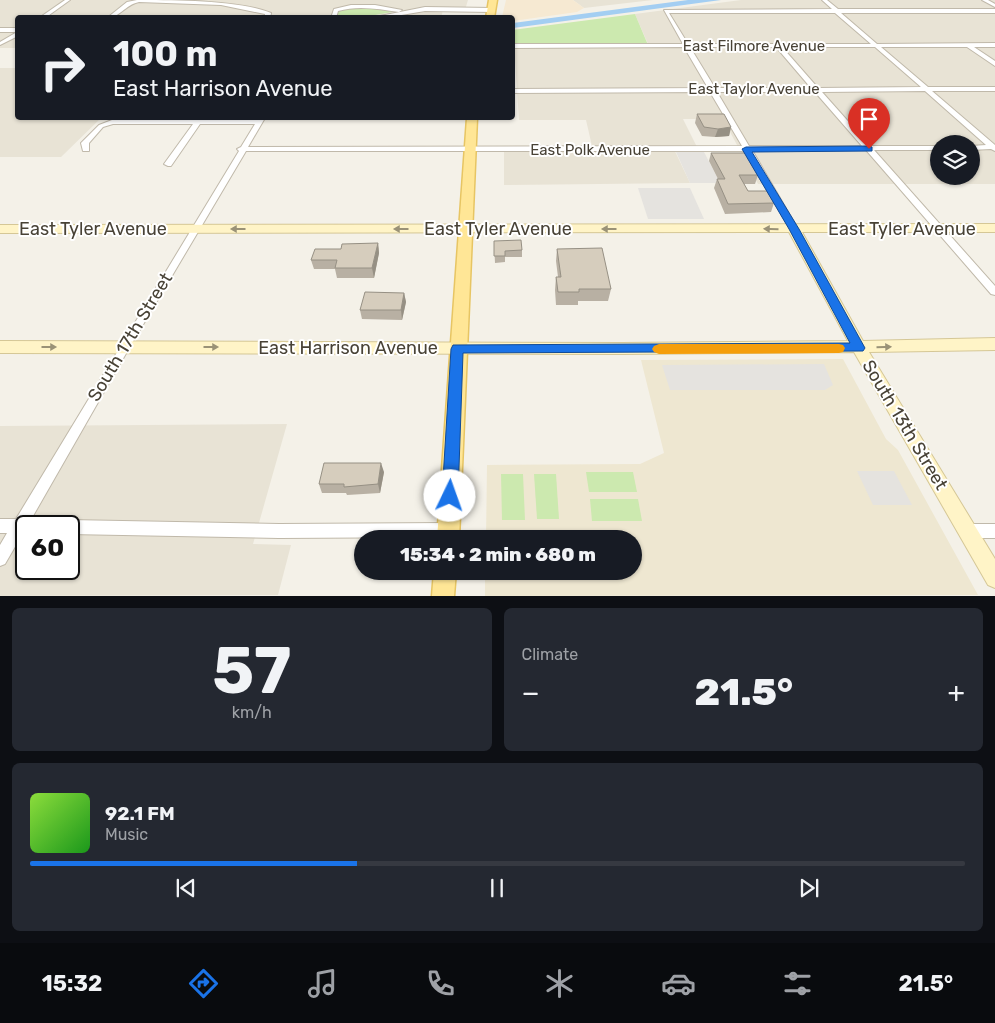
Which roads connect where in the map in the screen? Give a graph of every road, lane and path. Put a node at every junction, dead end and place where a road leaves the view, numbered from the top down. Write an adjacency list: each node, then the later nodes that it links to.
1 (68, 0): 10 (street)
2 (493, 0): 9 (main road)
3 (824, 0): 8 (street)
4 (984, 0): 5 (street)
5 (995, 6)
6 (995, 10): 8 (street)
7 (409, 11): 9 (street); 13 (street); 14 (street)
8 (837, 11): 19 (street, South 13th Street); 22 (street)
9 (491, 14)
10 (46, 15)
11 (113, 15): 12 (street)
12 (268, 15)
13 (334, 15)
14 (388, 15)
15 (0, 30): 16 (street)
16 (15, 31)
17 (15, 33): 18 (street)
18 (1, 44)
19 (686, 45): 20 (street, East Filmore Avenue); 21 (street, East Filmore Avenue); 26 (street, South 13th Street)
20 (515, 46)
21 (778, 46): 22 (street, East Filmore Avenue); 27 (street)
22 (876, 46): 23 (street, East Filmore Avenue); 28 (street)
23 (969, 46): 24 (street, East Filmore Avenue); 25 (street)
24 (995, 46)
25 (995, 64)
26 (711, 89): 27 (street, East Taylor Avenue); 30 (street, East Taylor Avenue); 39 (street, South 13th Street)
27 (818, 89): 28 (street, East Taylor Avenue); 40 (street)
28 (927, 89): 29 (street, East Taylor Avenue); 36 (street)
29 (995, 89)
30 (515, 91)
31 (261, 120): 33 (street); 38 (street, South 17th Street)
32 (472, 120): 41 (main road)
33 (198, 122): 37 (street); 42 (street)
34 (930, 148): 40 (street, East Polk Avenue)
35 (980, 148): 36 (street)
36 (994, 148)
37 (86, 149)
38 (242, 149): 41 (street, East Polk Avenue); 48 (street, South 17th Street)
39 (746, 149): 40 (street, East Polk Avenue); 41 (street, East Polk Avenue); 47 (street, South 13th Street)
40 (869, 149): 43 (street)
41 (470, 150): 46 (main road)
42 (168, 164)
43 (938, 228): 44 (main road, East Tyler Avenue); 47 (main road, East Tyler Avenue); 49 (street)
44 (995, 228)
45 (0, 229): 48 (main road, East Tyler Avenue)
46 (465, 229): 47 (main road, East Tyler Avenue, one-way to 46); 48 (main road, East Tyler Avenue, one-way to 48); 54 (main road)
47 (794, 229): 53 (main road, South 13th Street)
48 (194, 230): 52 (street, South 17th Street)
49 (995, 292)
50 (995, 344): 53 (main road, East Harrison Avenue, one-way to 50)
51 (0, 347): 52 (main road, East Harrison Avenue, one-way to 52)
52 (124, 347): 54 (main road, East Harrison Avenue, one-way to 54); 55 (street, South 17th Street)
53 (859, 348): 54 (main road, East Harrison Avenue); 60 (main road, South 13th Street)
54 (457, 349): 59 (main road)
55 (29, 515)
56 (0, 526): 57 (street)
57 (15, 526)
58 (80, 527): 62 (street)
59 (448, 530)
60 (968, 532): 61 (street); 65 (main road, South 13th Street)
61 (995, 532)
62 (354, 533)
63 (15, 537): 64 (street, South 17th Street)
64 (0, 558)
65 (995, 578)
66 (444, 580): 67 (main road)
67 (443, 596)

